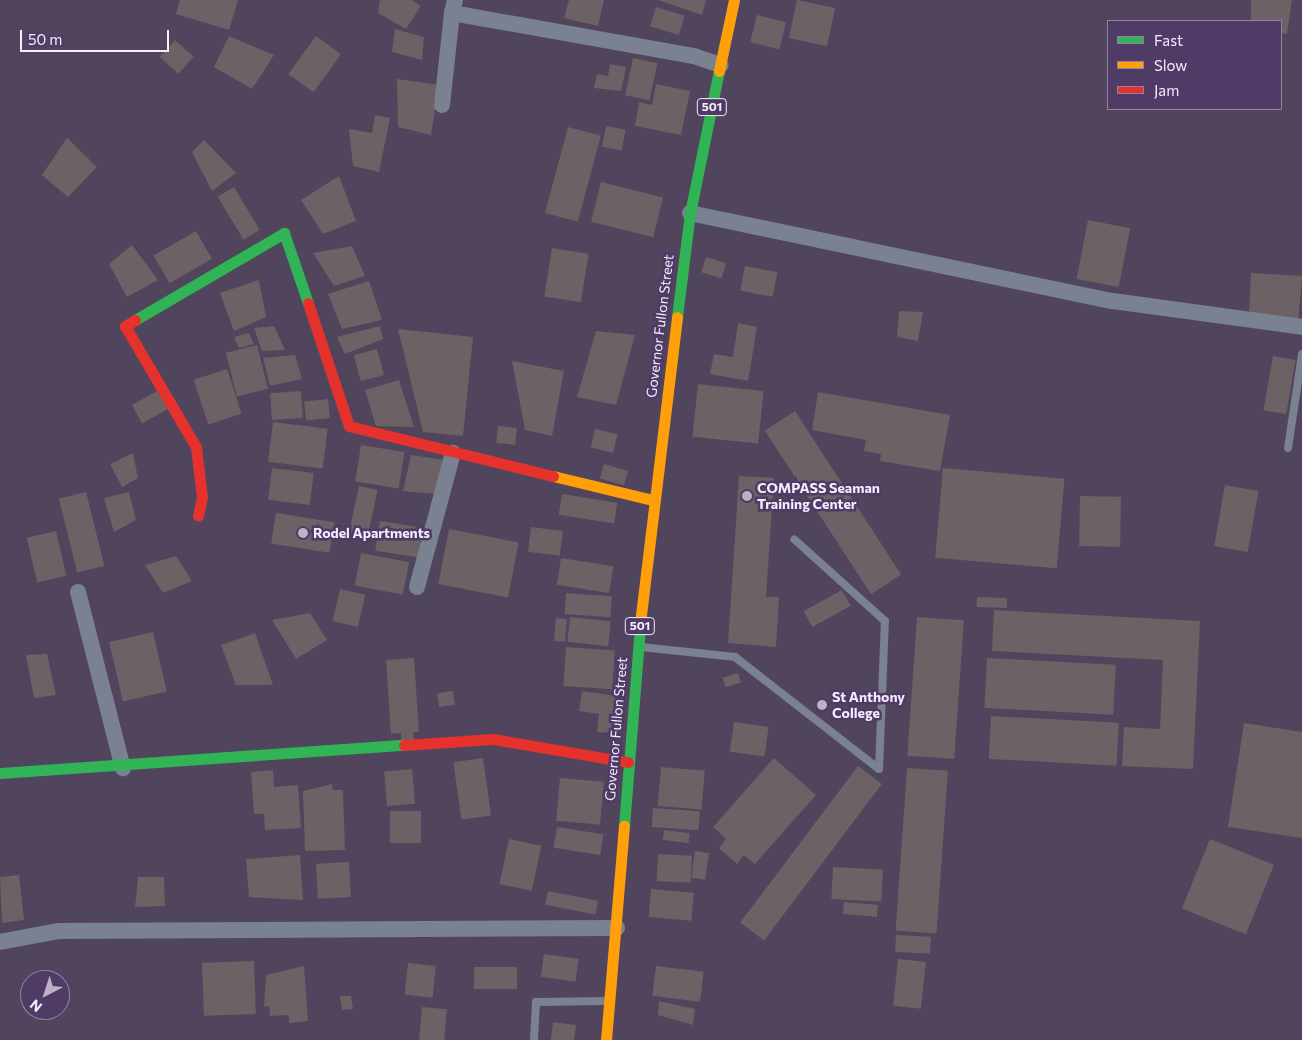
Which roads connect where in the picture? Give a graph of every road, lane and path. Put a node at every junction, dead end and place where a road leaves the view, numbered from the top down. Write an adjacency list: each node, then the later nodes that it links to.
1 (734, 0): 3 (street, 501)
2 (453, 6): 3 (street); 4 (street)
3 (720, 65): 5 (street, 501)
4 (442, 105)
5 (690, 213): 6 (street); 10 (street, Governor Fullon Street / 501)
6 (1302, 327)
7 (1302, 354): 8 (lane)
8 (1288, 448)
9 (453, 454): 10 (street); 11 (street); 13 (street)
10 (653, 500): 15 (street, Governor Fullon Street / 501)
11 (198, 516)
12 (794, 538): 15 (lane)
13 (417, 587)
14 (78, 592): 17 (street)
15 (638, 647): 16 (street, Governor Fullon Street / 501)
16 (628, 762): 17 (street); 19 (street, Governor Fullon Street / 501)
17 (123, 768): 18 (street)
18 (0, 773)
19 (616, 928): 20 (street); 21 (street, Governor Fullon Street / 501)
20 (0, 942)
21 (610, 1001): 22 (lane); 23 (street, Governor Fullon Street / 501)
22 (534, 1040)
23 (606, 1040)

